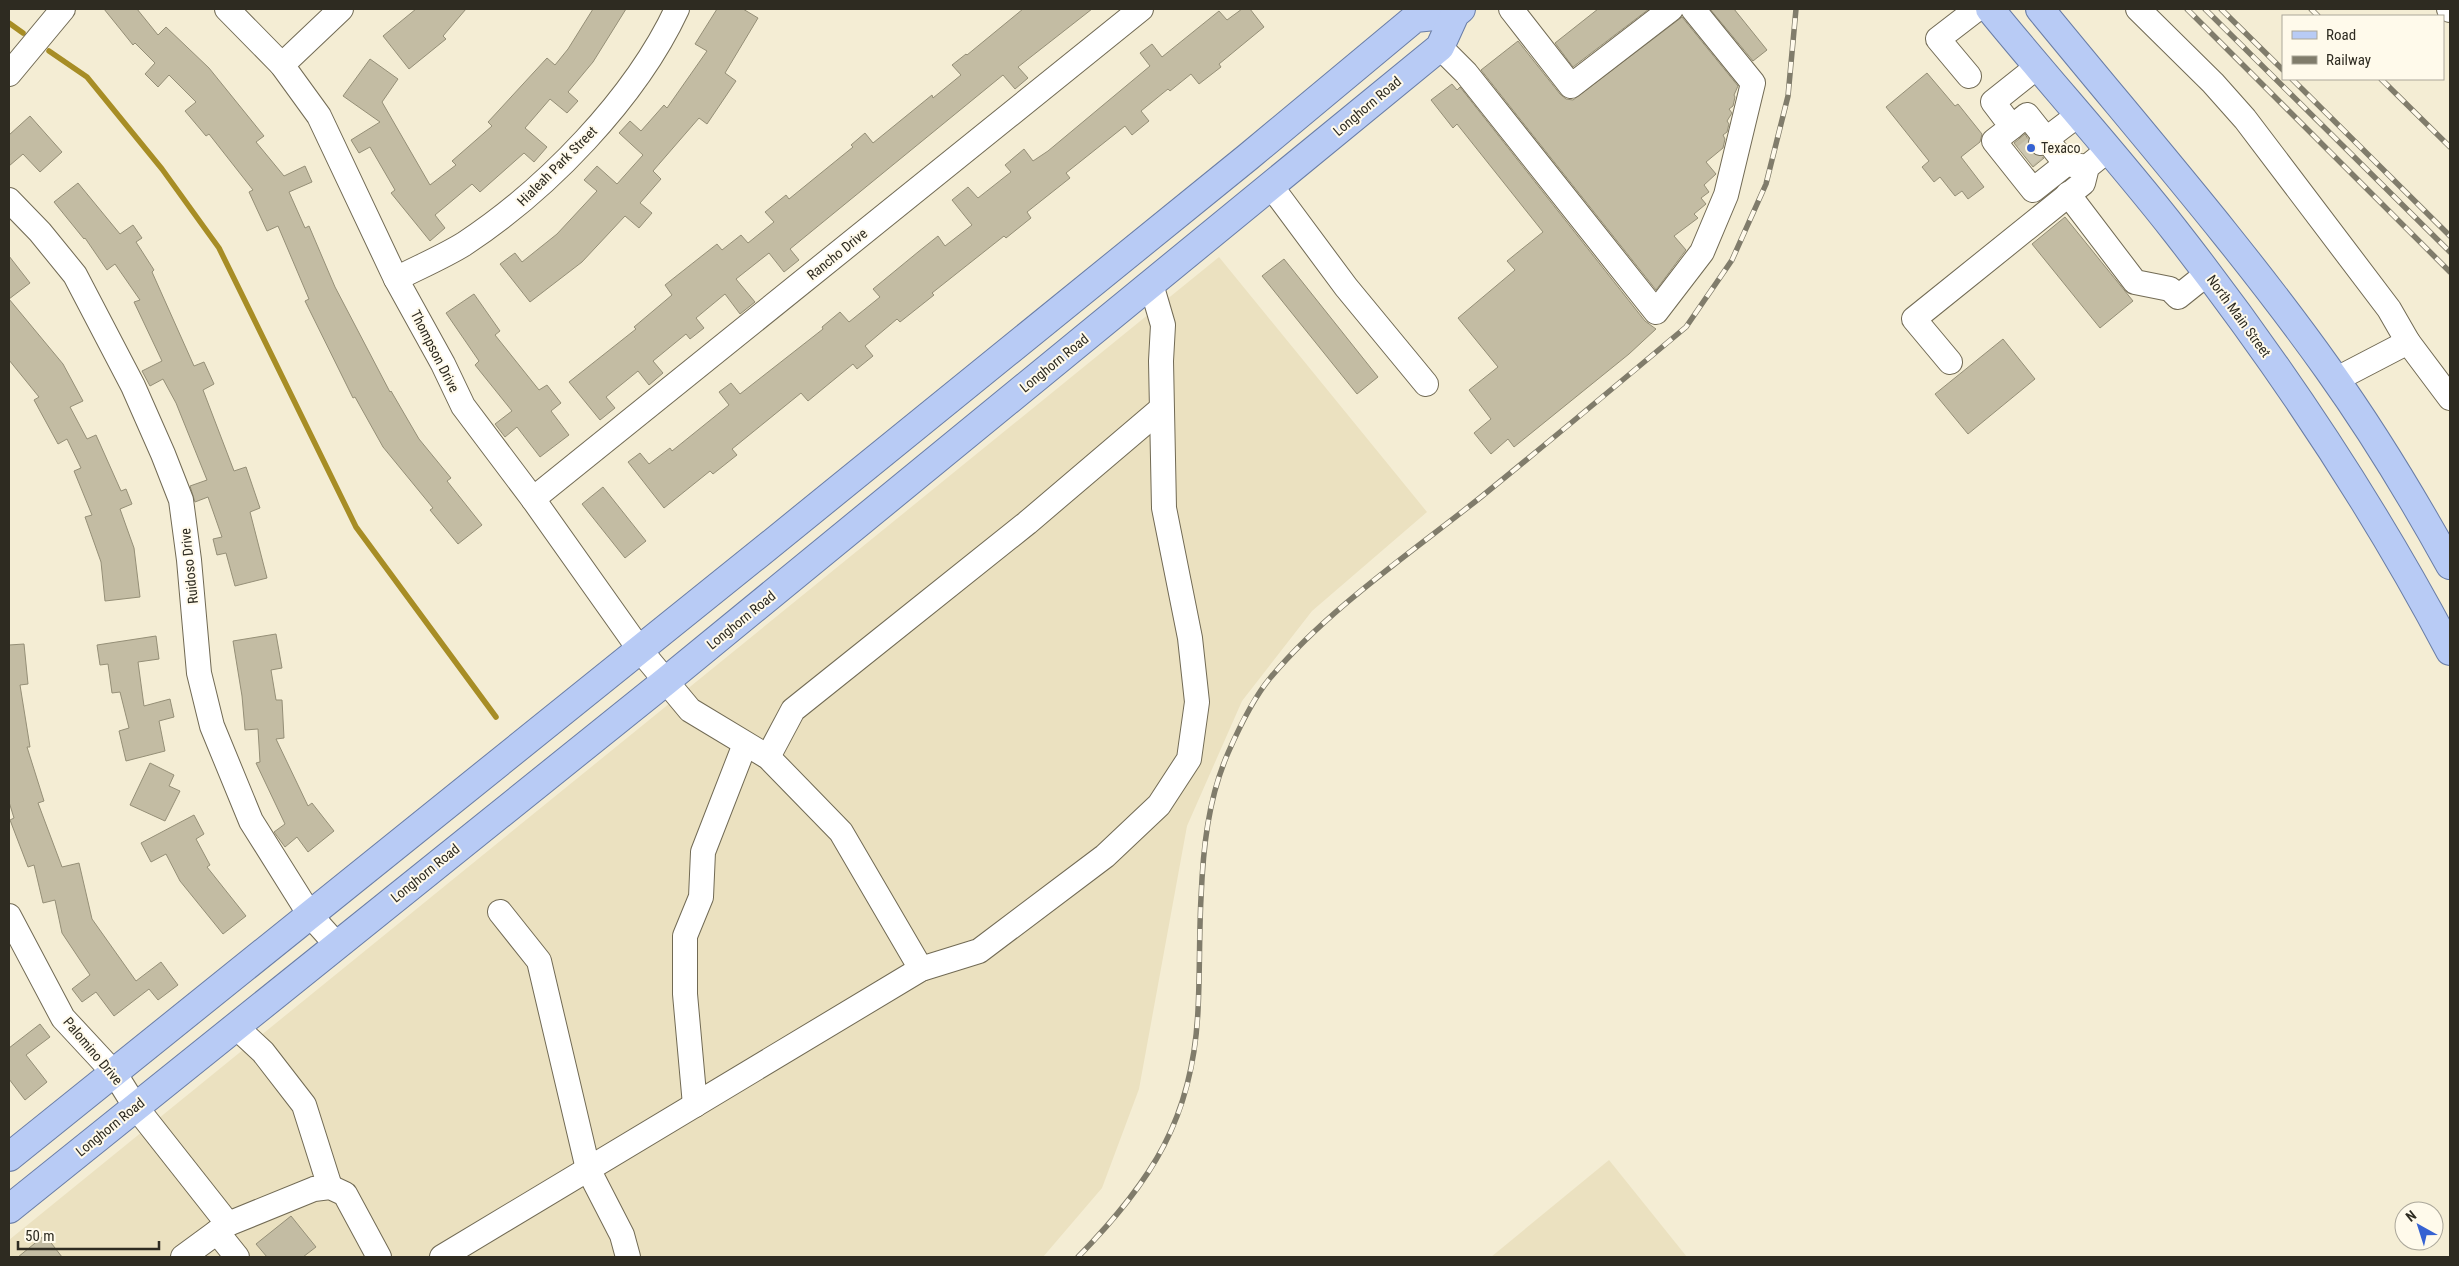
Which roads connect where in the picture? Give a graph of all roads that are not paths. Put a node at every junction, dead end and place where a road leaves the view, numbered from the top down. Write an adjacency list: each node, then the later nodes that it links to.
1 (63, 9): 18 (street)
2 (227, 9): 16 (street, Thompson Drive)
3 (341, 9): 16 (street)
4 (677, 9): 28 (street, Hialeah Park Street)
5 (1141, 9): 36 (street, Rancho Drive)
6 (1510, 9): 7 (street)
7 (1671, 9)
8 (1693, 9): 15 (street)
9 (1977, 9): 19 (street)
10 (1990, 9): 17 (main road, North Main Street)
11 (2040, 9): 32 (main road)
12 (2138, 9): 30 (street)
13 (1458, 11): 14 (main road, Longhorn Road); 15 (main road, Longhorn Road)
14 (1411, 13): 23 (main road, Longhorn Road)
15 (1440, 46): 24 (main road, Longhorn Road)
16 (282, 65): 28 (street, Thompson Drive)
17 (2038, 67): 20 (main road, North Main Street); 21 (street)
18 (9, 74)
19 (1969, 76)
20 (2078, 115): 21 (street); 22 (main road, North Main Street)
21 (2035, 150): 22 (street); 25 (street)
22 (2108, 150): 27 (main road, North Main Street)
23 (1248, 157): 24 (main road); 38 (main road, Longhorn Road)
24 (1271, 186): 29 (main road, Longhorn Road); 33 (street)
25 (2068, 194): 27 (street); 31 (street)
26 (9, 200): 44 (street, Ruidoso Drive)
27 (2208, 273): 39 (main road, North Main Street)
28 (396, 279): 36 (street, Thompson Drive)
29 (1151, 284): 35 (street); 40 (main road, Longhorn Road)
30 (2408, 342): 32 (street); 34 (street)
31 (1950, 362)
32 (2335, 380): 37 (main road)
33 (1426, 384)
34 (2450, 398)
35 (1161, 409): 42 (street); 47 (street)
36 (533, 499): 38 (street, Thompson Drive)
37 (2450, 565)
38 (640, 650): 40 (street, Thompson Drive); 44 (main road, Longhorn Road)
39 (2450, 651)
40 (666, 681): 41 (street, Thompson Drive); 46 (main road, Longhorn Road)
41 (745, 744): 42 (street, Thompson Drive); 50 (street)
42 (768, 757): 47 (street, Thompson Drive)
43 (500, 912): 53 (street)
44 (310, 915): 46 (street, Ruidoso Drive); 49 (main road, Longhorn Road)
45 (9, 916): 49 (street, Palomino Drive)
46 (336, 944): 48 (main road, Longhorn Road)
47 (921, 969): 50 (street)
48 (235, 1026): 51 (main road, Longhorn Road); 54 (street)
49 (115, 1074): 51 (street, Palomino Drive); 52 (main road, Longhorn Road)
50 (695, 1105): 53 (street)
51 (135, 1106): 55 (main road, Longhorn Road); 56 (street, Palomino Drive)
52 (9, 1157)
53 (588, 1169): 60 (street); 61 (street)
54 (330, 1187): 56 (street); 59 (street)
55 (9, 1209)
56 (223, 1228): 57 (street); 58 (street, Palomino Drive)
57 (184, 1257)
58 (237, 1257)
59 (379, 1257)
60 (442, 1257)
61 (628, 1257)

